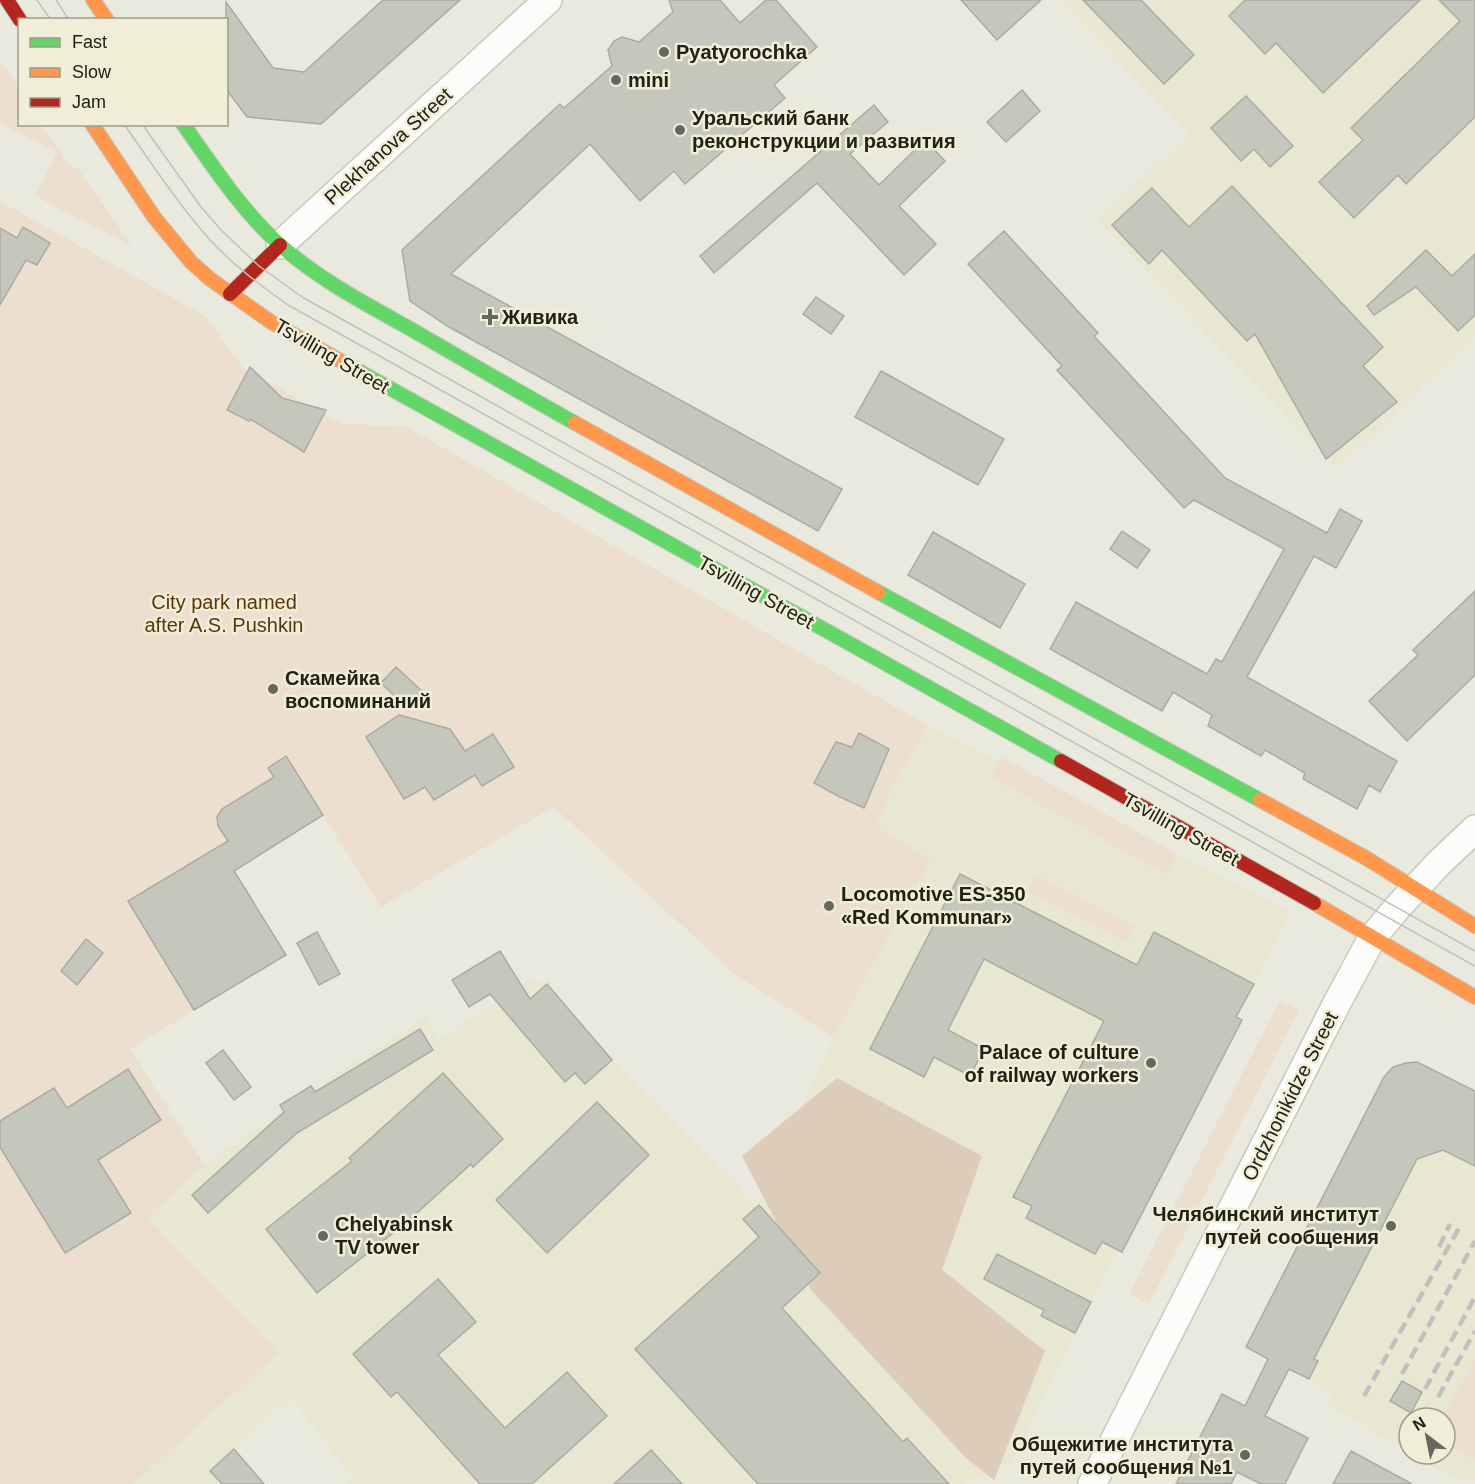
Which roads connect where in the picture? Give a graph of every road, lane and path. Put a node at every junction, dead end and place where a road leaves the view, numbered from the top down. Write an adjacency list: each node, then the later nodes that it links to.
1 (7, 0): 4 (main road)
2 (93, 0): 5 (main road)
3 (548, 0): 8 (street, Plekhanova Street)
4 (19, 18)
5 (106, 18)
6 (93, 126): 9 (main road, Tsvilling Street)
7 (184, 126): 8 (main road)
8 (280, 245): 9 (main road, Plekhanova Street); 11 (main road)
9 (230, 294): 13 (main road, Tsvilling Street)
10 (1475, 829): 11 (street, Ordzhonikidze Street)
11 (1415, 889): 12 (main road); 13 (street, Ordzhonikidze Street)
12 (1475, 926)
13 (1372, 938): 14 (main road, Tsvilling Street); 15 (street, Ordzhonikidze Street)
14 (1475, 997)
15 (1092, 1484)

